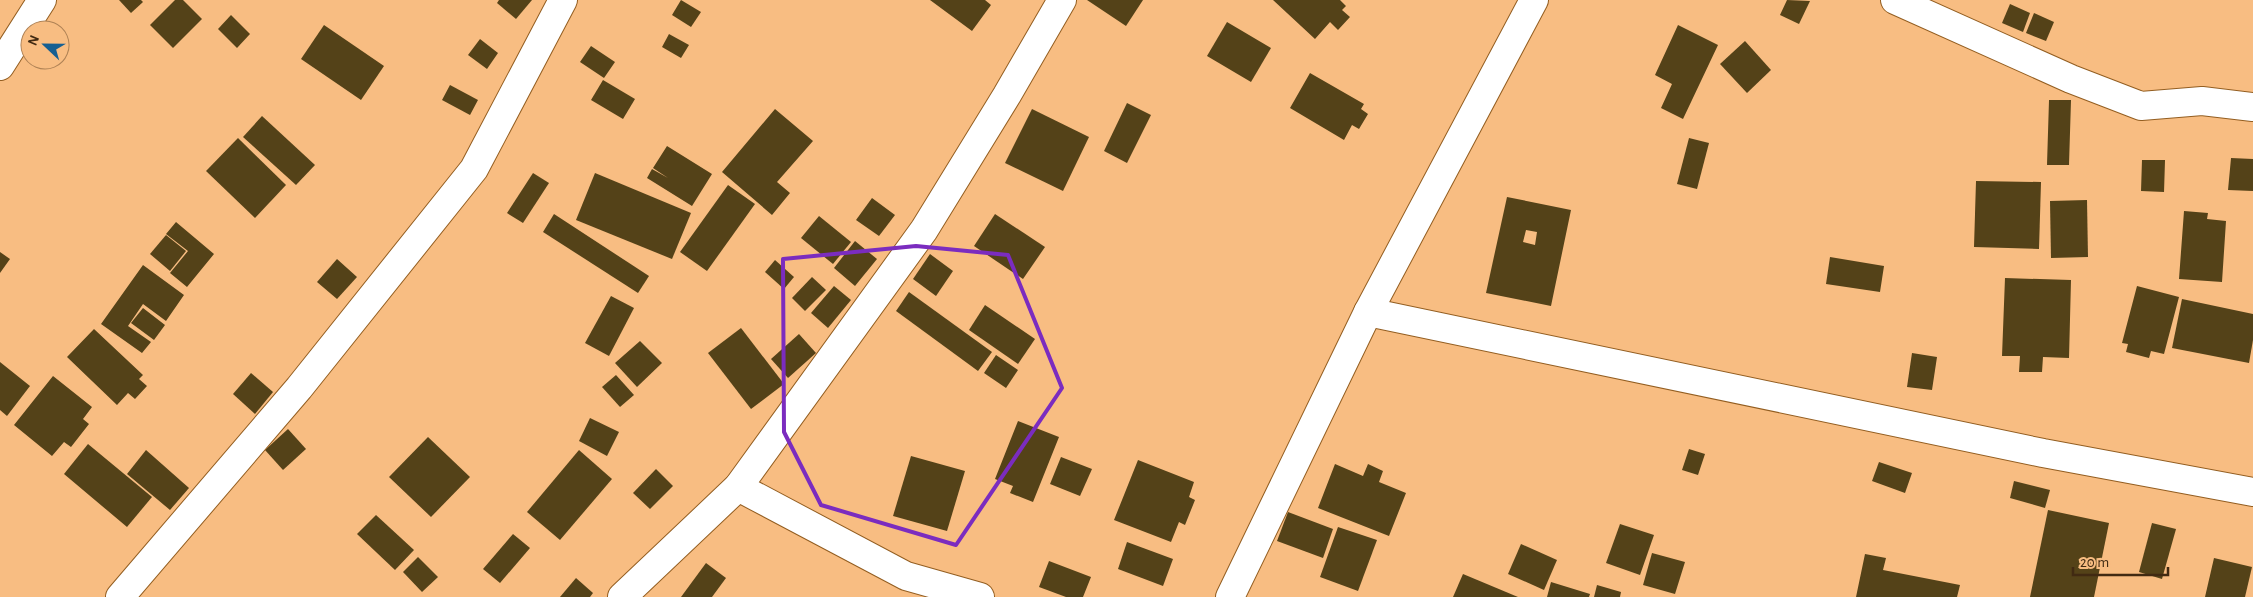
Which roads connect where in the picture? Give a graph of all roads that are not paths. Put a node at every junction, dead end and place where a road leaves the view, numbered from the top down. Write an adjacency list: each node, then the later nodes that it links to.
1 (42, 0): 6 (street)
2 (563, 0): 11 (street)
3 (1062, 0): 9 (street)
4 (1534, 0): 8 (street)
5 (1896, 0): 7 (street)
6 (0, 66)
7 (2253, 107)
8 (1368, 312): 10 (street); 14 (street)
9 (738, 487): 12 (street); 13 (street)
10 (2253, 492)
11 (120, 597)
12 (622, 597)
13 (980, 597)
14 (1230, 597)

